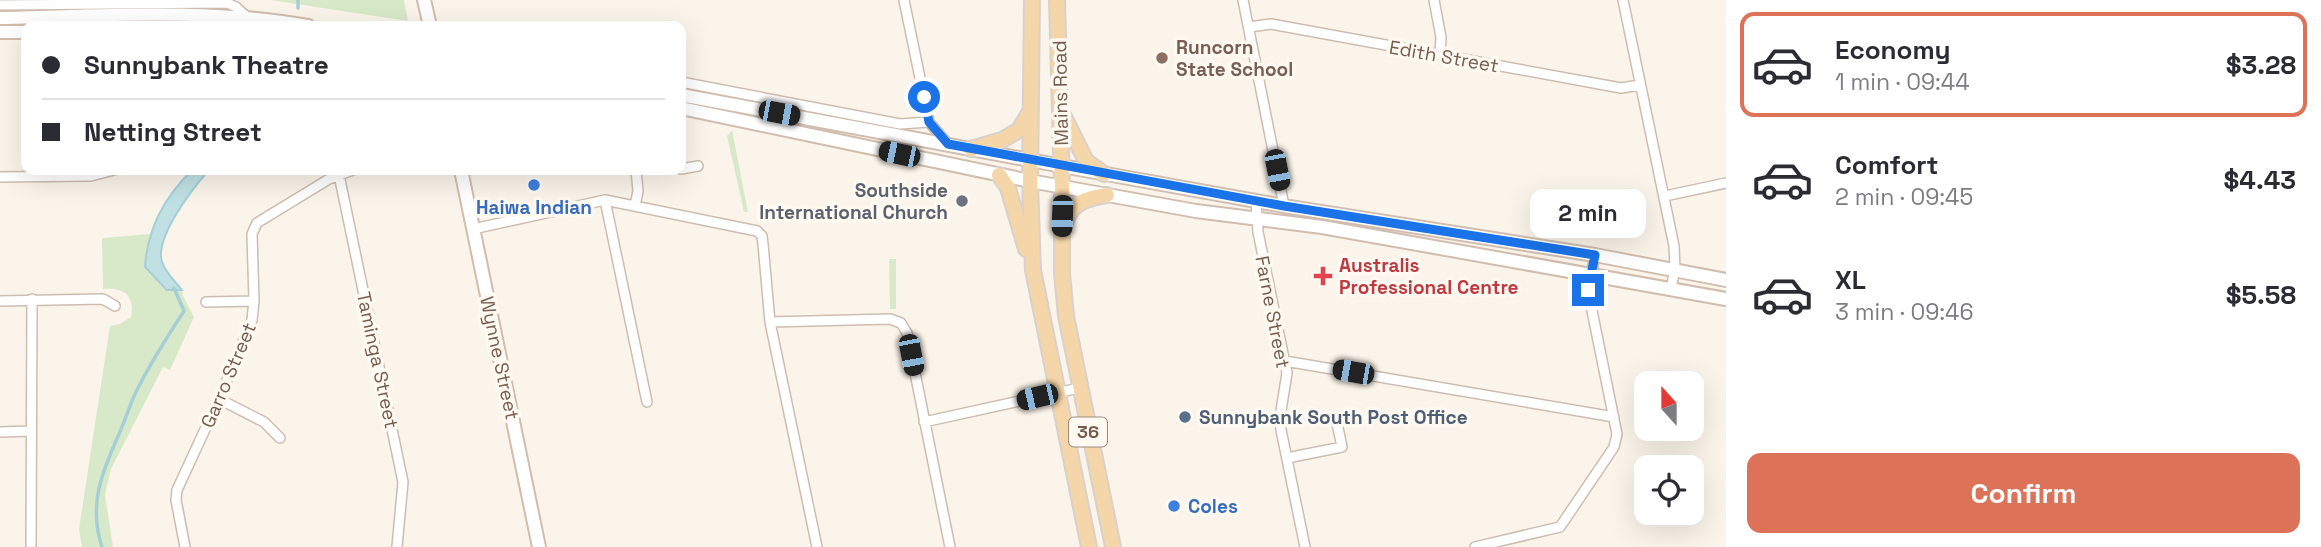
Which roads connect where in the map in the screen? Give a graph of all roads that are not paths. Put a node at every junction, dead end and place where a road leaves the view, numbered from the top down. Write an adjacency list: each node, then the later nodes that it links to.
1 (424, 0): 12 (main road)
2 (904, 0): 23 (street)
3 (1032, 0): 21 (main road, Mains Road / 36)
4 (1057, 0): 20 (main road, Mains Road / 36)
5 (1243, 0): 13 (street)
6 (1433, 0): 16 (street)
7 (1623, 0): 18 (street)
8 (0, 5): 9 (street)
9 (247, 17): 10 (main road); 11 (main road)
10 (0, 18)
11 (274, 21)
12 (429, 21)
13 (1249, 27): 16 (street, Edith Street); 45 (street)
14 (0, 32): 15 (main road)
15 (21, 32)
16 (1440, 55): 18 (street, Edith Street)
17 (686, 83): 23 (street)
18 (1640, 85): 41 (street)
19 (686, 96): 24 (main road)
20 (1059, 107): 28 (main road, Mains Road / 36); 30 (main road)
21 (1031, 108): 25 (main road); 26 (main road, Mains Road / 36)
22 (686, 109): 35 (main road)
23 (929, 122): 24 (street)
24 (948, 144): 25 (main road)
25 (971, 149): 26 (main road)
26 (1030, 160): 28 (main road); 37 (main road, Mains Road / 36)
27 (698, 166): 29 (street)
28 (1062, 166): 30 (main road); 39 (main road, Mains Road / 36)
29 (686, 168)
30 (1104, 174): 43 (main road)
31 (95, 175): 36 (street)
32 (339, 175): 58 (street, Garro Street); 76 (street, Taminga Street)
33 (462, 175): 47 (main road, Wynne Street)
34 (636, 175): 44 (street)
35 (999, 175): 37 (main road); 50 (main road)
36 (0, 177)
37 (1030, 181): 39 (main road); 50 (main road, 36)
38 (1726, 183): 41 (street)
39 (1062, 187): 40 (main road); 48 (main road, 36)
40 (1107, 195): 46 (main road); 48 (main road)
41 (1665, 196): 51 (street)
42 (605, 200): 44 (street); 47 (street); 66 (street)
43 (1256, 200): 45 (main road); 46 (street, Farne Street)
44 (635, 206): 61 (street)
45 (1284, 206): 49 (main road)
46 (1255, 219): 52 (main road); 62 (street, Farne Street)
47 (473, 229): 77 (main road, Wynne Street)
48 (1061, 233): 63 (main road, 36)
49 (1595, 255): 51 (main road); 52 (street)
50 (1033, 270): 64 (main road, 36)
51 (1675, 270): 53 (main road); 54 (street)
52 (1591, 273): 54 (main road); 67 (street)
53 (1726, 280)
54 (1671, 288): 56 (main road)
55 (32, 299): 57 (street); 60 (street); 70 (street)
56 (1726, 299)
57 (0, 301)
58 (254, 301): 59 (street); 65 (street, Garro Street)
59 (206, 302)
60 (115, 306)
61 (770, 322): 68 (street); 78 (street)
62 (1285, 361): 67 (street); 73 (street, Farne Street)
63 (1079, 388): 64 (street); 81 (main road, 36)
64 (1058, 393): 68 (street); 80 (main road, 36)
65 (219, 399): 72 (street); 75 (street, Garro Street)
66 (647, 402)
67 (1614, 417): 83 (street)
68 (924, 422): 79 (street)
69 (1337, 423): 73 (street)
70 (30, 431): 71 (street); 74 (street)
71 (0, 432)
72 (280, 438)
73 (1287, 458): 82 (street, Farne Street)
74 (31, 547)
75 (185, 547)
76 (397, 547)
77 (539, 547)
78 (817, 547)
79 (950, 547)
80 (1089, 547)
81 (1113, 547)
82 (1306, 547)
83 (1475, 547)

